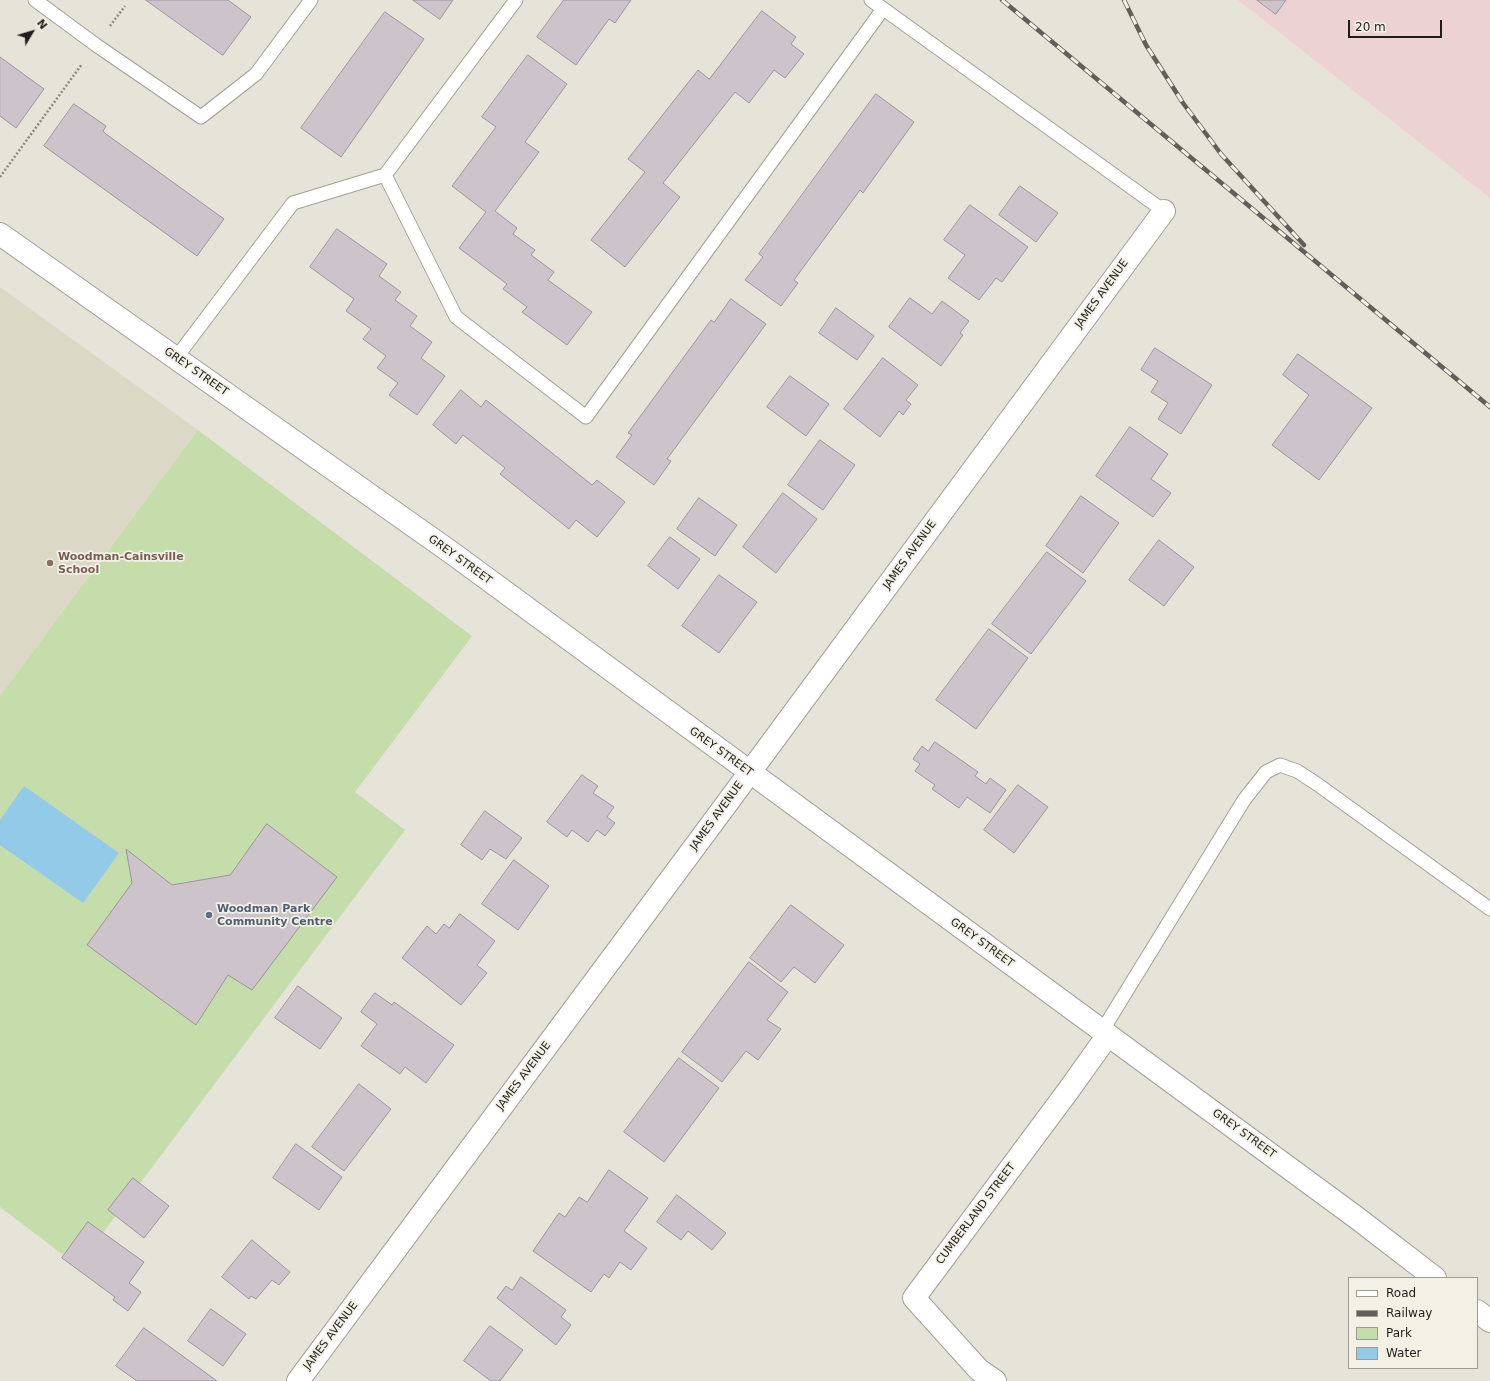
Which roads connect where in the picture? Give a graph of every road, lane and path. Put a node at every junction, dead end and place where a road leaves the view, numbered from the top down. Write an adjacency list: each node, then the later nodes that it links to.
1 (35, 0): 7 (lane)
2 (311, 0): 7 (lane)
3 (516, 0): 8 (lane)
4 (871, 0): 6 (lane)
5 (125, 6): 7 (path)
6 (883, 9): 8 (lane); 10 (lane)
7 (96, 45): 9 (path)
8 (386, 175): 12 (lane)
9 (0, 177)
10 (1164, 211): 13 (street, JAMES AVENUE)
11 (0, 234): 12 (street, GREY STREET)
12 (176, 358): 13 (street, GREY STREET)
13 (749, 773): 15 (street, GREY STREET); 19 (street, JAMES AVENUE)
14 (1490, 909): 15 (lane)
15 (1105, 1033): 16 (street, GREY STREET); 20 (street, CUMBERLAND STREET)
16 (1434, 1277)
17 (1478, 1312): 18 (street)
18 (1490, 1321)
19 (298, 1381)
20 (995, 1381)

